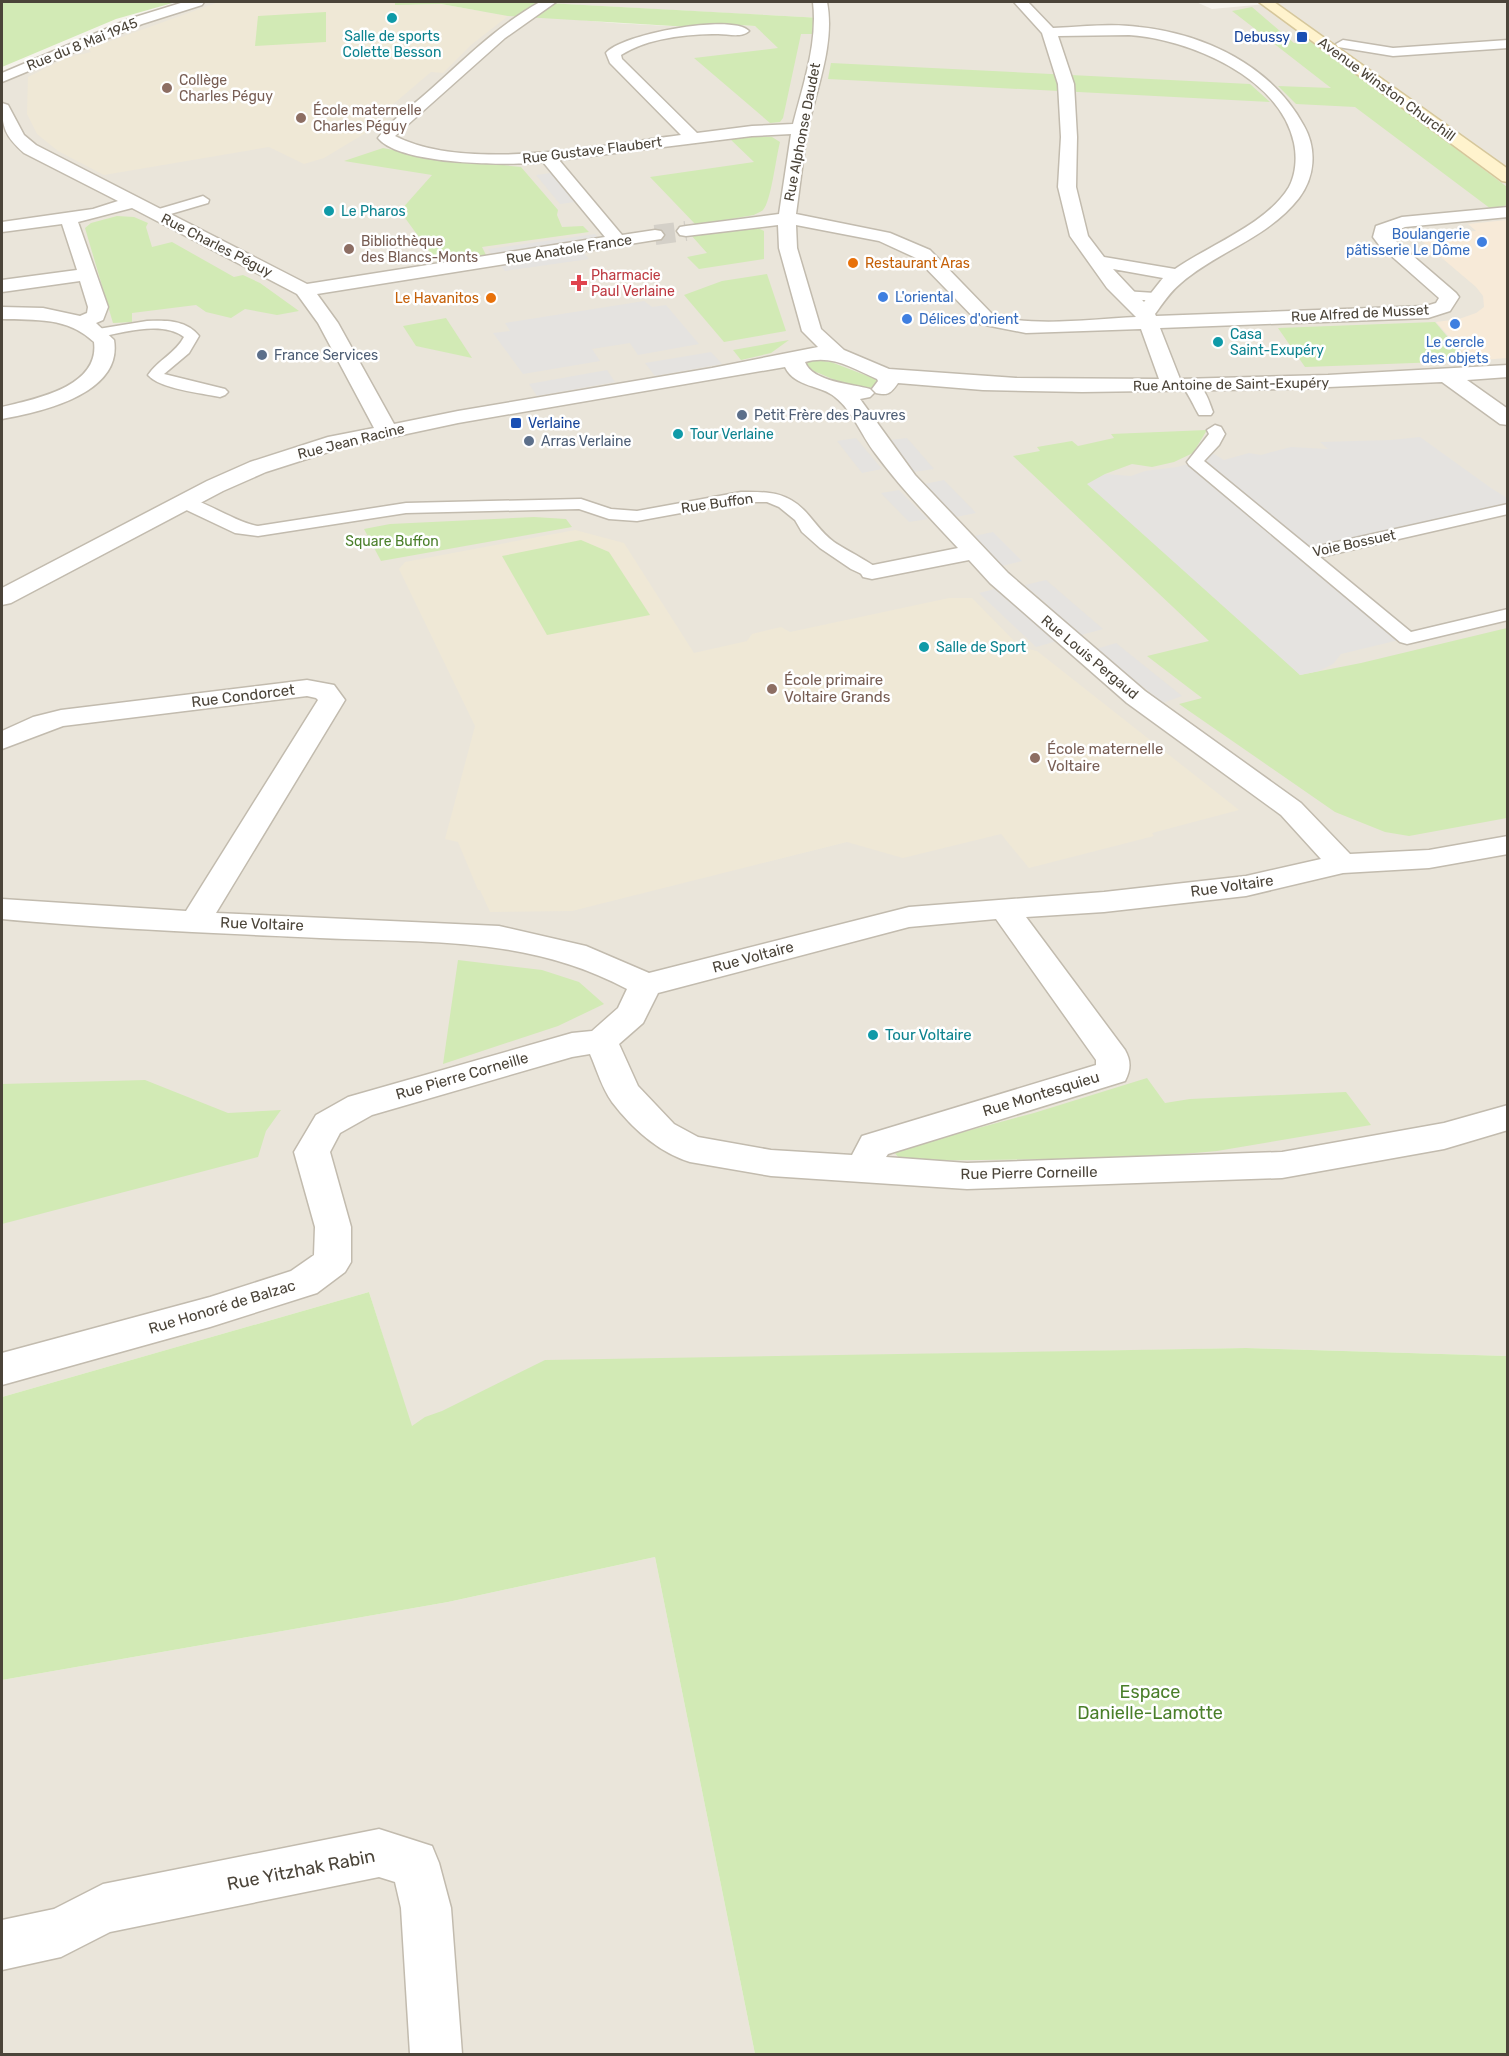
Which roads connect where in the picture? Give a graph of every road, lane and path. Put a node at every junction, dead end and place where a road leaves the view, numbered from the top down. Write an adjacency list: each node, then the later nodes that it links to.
1 (197, 2): 13 (street, Rue du 8 Mai 1945)
2 (549, 2): 17 (street, Rue Gustave Flaubert)
3 (820, 2): 15 (street, Rue Alphonse Daudet)
4 (1021, 2): 8 (street)
5 (1266, 2): 19 (main road, Avenue Winston Churchill)
6 (1284, 2): 9 (main road, Avenue Winston Churchill)
7 (742, 31): 16 (street)
8 (1049, 32): 30 (street); 32 (street)
9 (1343, 44): 11 (street); 12 (main road, Avenue Winston Churchill)
10 (1508, 44): 11 (street)
11 (1393, 52): 12 (street)
12 (1371, 64): 18 (main road, Avenue Winston Churchill)
13 (2, 78)
14 (2, 108): 21 (street, Rue Charles Péguy)
15 (800, 129): 16 (street, Rue Gustave Flaubert); 25 (street, Rue Alphonse Daudet)
16 (693, 138): 17 (street, Rue Gustave Flaubert)
17 (548, 157): 29 (street)
18 (1508, 160)
19 (1508, 177)
20 (203, 200): 23 (lane)
21 (135, 202): 23 (street, Rue Charles Péguy); 24 (street)
22 (1508, 212): 35 (street, Rue Alfred de Musset)
23 (157, 214): 34 (street, Rue Charles Péguy)
24 (68, 219): 26 (street); 31 (street)
25 (787, 219): 27 (street); 35 (street); 38 (street, Rue Alphonse Daudet)
26 (2, 228)
27 (686, 231)
28 (655, 235): 29 (street, Rue Anatole France)
29 (618, 241): 34 (street, Rue Anatole France)
30 (1098, 262): 32 (street); 35 (street)
31 (87, 274): 33 (street); 37 (street)
32 (1178, 275): 35 (street)
33 (2, 286)
34 (304, 290): 51 (street, Rue Charles Péguy)
35 (1149, 311): 43 (street)
36 (2, 313): 37 (street)
37 (90, 327): 46 (lane); 48 (street)
38 (812, 331): 39 (street); 40 (street)
39 (837, 354): 40 (street); 44 (street)
40 (800, 363): 45 (street); 51 (street, Rue Jean Racine)
41 (1508, 371): 42 (street, Rue Antoine de Saint-Exupéry)
42 (1447, 375): 43 (street, Rue Antoine de Saint-Exupéry); 49 (street)
43 (1181, 385): 44 (street, Rue Antoine de Saint-Exupéry); 47 (lane)
44 (880, 386): 45 (street, Rue Antoine de Saint-Exupéry); 50 (street)
45 (841, 390): 50 (street, Rue Louis Pergaud)
46 (220, 392)
47 (1205, 412)
48 (2, 413)
49 (1508, 419)
50 (866, 420): 55 (street, Rue Louis Pergaud)
51 (387, 430): 53 (street, Rue Jean Racine)
52 (1216, 432): 56 (lane, Voie Bossuet)
53 (184, 502): 57 (lane, Rue Buffon); 58 (street, Rue Jean Racine)
54 (1508, 508): 56 (lane, Voie Bossuet)
55 (974, 552): 57 (street); 62 (street, Rue Louis Pergaud)
56 (1308, 554): 59 (lane)
57 (872, 572)
58 (2, 598)
59 (1508, 614)
60 (2, 741): 65 (street, Rue Condorcet)
61 (1508, 845): 62 (street, Rue Voltaire)
62 (1343, 864): 64 (street, Rue Voltaire)
63 (2, 909): 65 (street, Rue Voltaire)
64 (1005, 910): 66 (street, Rue Voltaire); 70 (street, Rue Montesquieu)
65 (195, 922): 66 (street, Rue Voltaire)
66 (645, 985): 67 (street)
67 (601, 1041): 69 (street, Rue Pierre Corneille); 70 (street, Rue Pierre Corneille)
68 (1508, 1117): 70 (street, Rue Pierre Corneille)
69 (328, 1124): 71 (street, Rue Honoré de Balzac)
70 (864, 1168)
71 (2, 1369)
72 (2, 1945): 73 (street, Rue Yitzhak Rabin)
73 (436, 2055)

